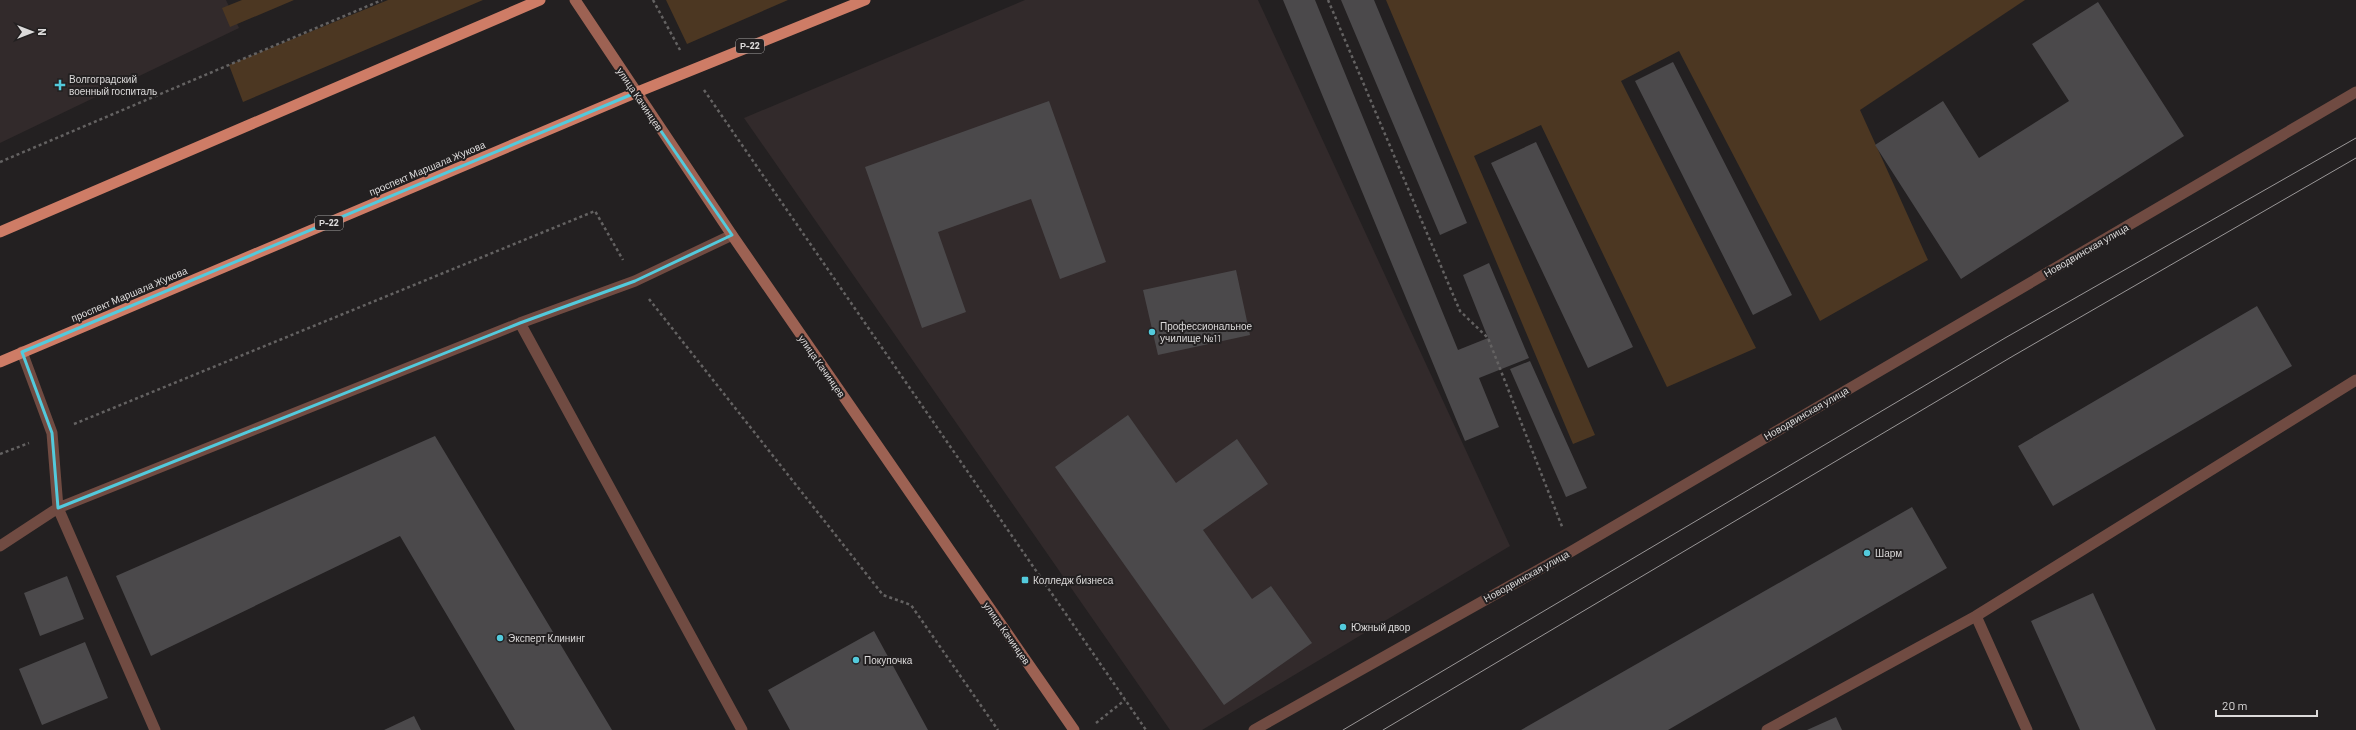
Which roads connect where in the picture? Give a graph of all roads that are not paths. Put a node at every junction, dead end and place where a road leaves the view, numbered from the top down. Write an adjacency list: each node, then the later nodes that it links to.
1 (540, 0): 6 (highway)
2 (575, 0): 5 (main road, улица Качинцев)
3 (865, 0): 5 (highway, проспект Маршала Жукова / Р-22)
4 (2356, 92): 18 (street, Новодвинская улица)
5 (635, 93): 7 (main road, улица Качинцев); 9 (highway, проспект Маршала Жукова / Р-22)
6 (0, 232)
7 (732, 235): 8 (street); 17 (main road, улица Качинцев)
8 (520, 323): 12 (street); 16 (street)
9 (22, 352): 10 (highway, проспект Маршала Жукова / Р-22); 12 (street)
10 (0, 362)
11 (2356, 380): 14 (street)
12 (58, 508): 13 (street); 15 (street)
13 (0, 546)
14 (1976, 616): 19 (street); 20 (street)
15 (155, 730)
16 (742, 730)
17 (1074, 730)
18 (1254, 730)
19 (1767, 730)
20 (2027, 730)

